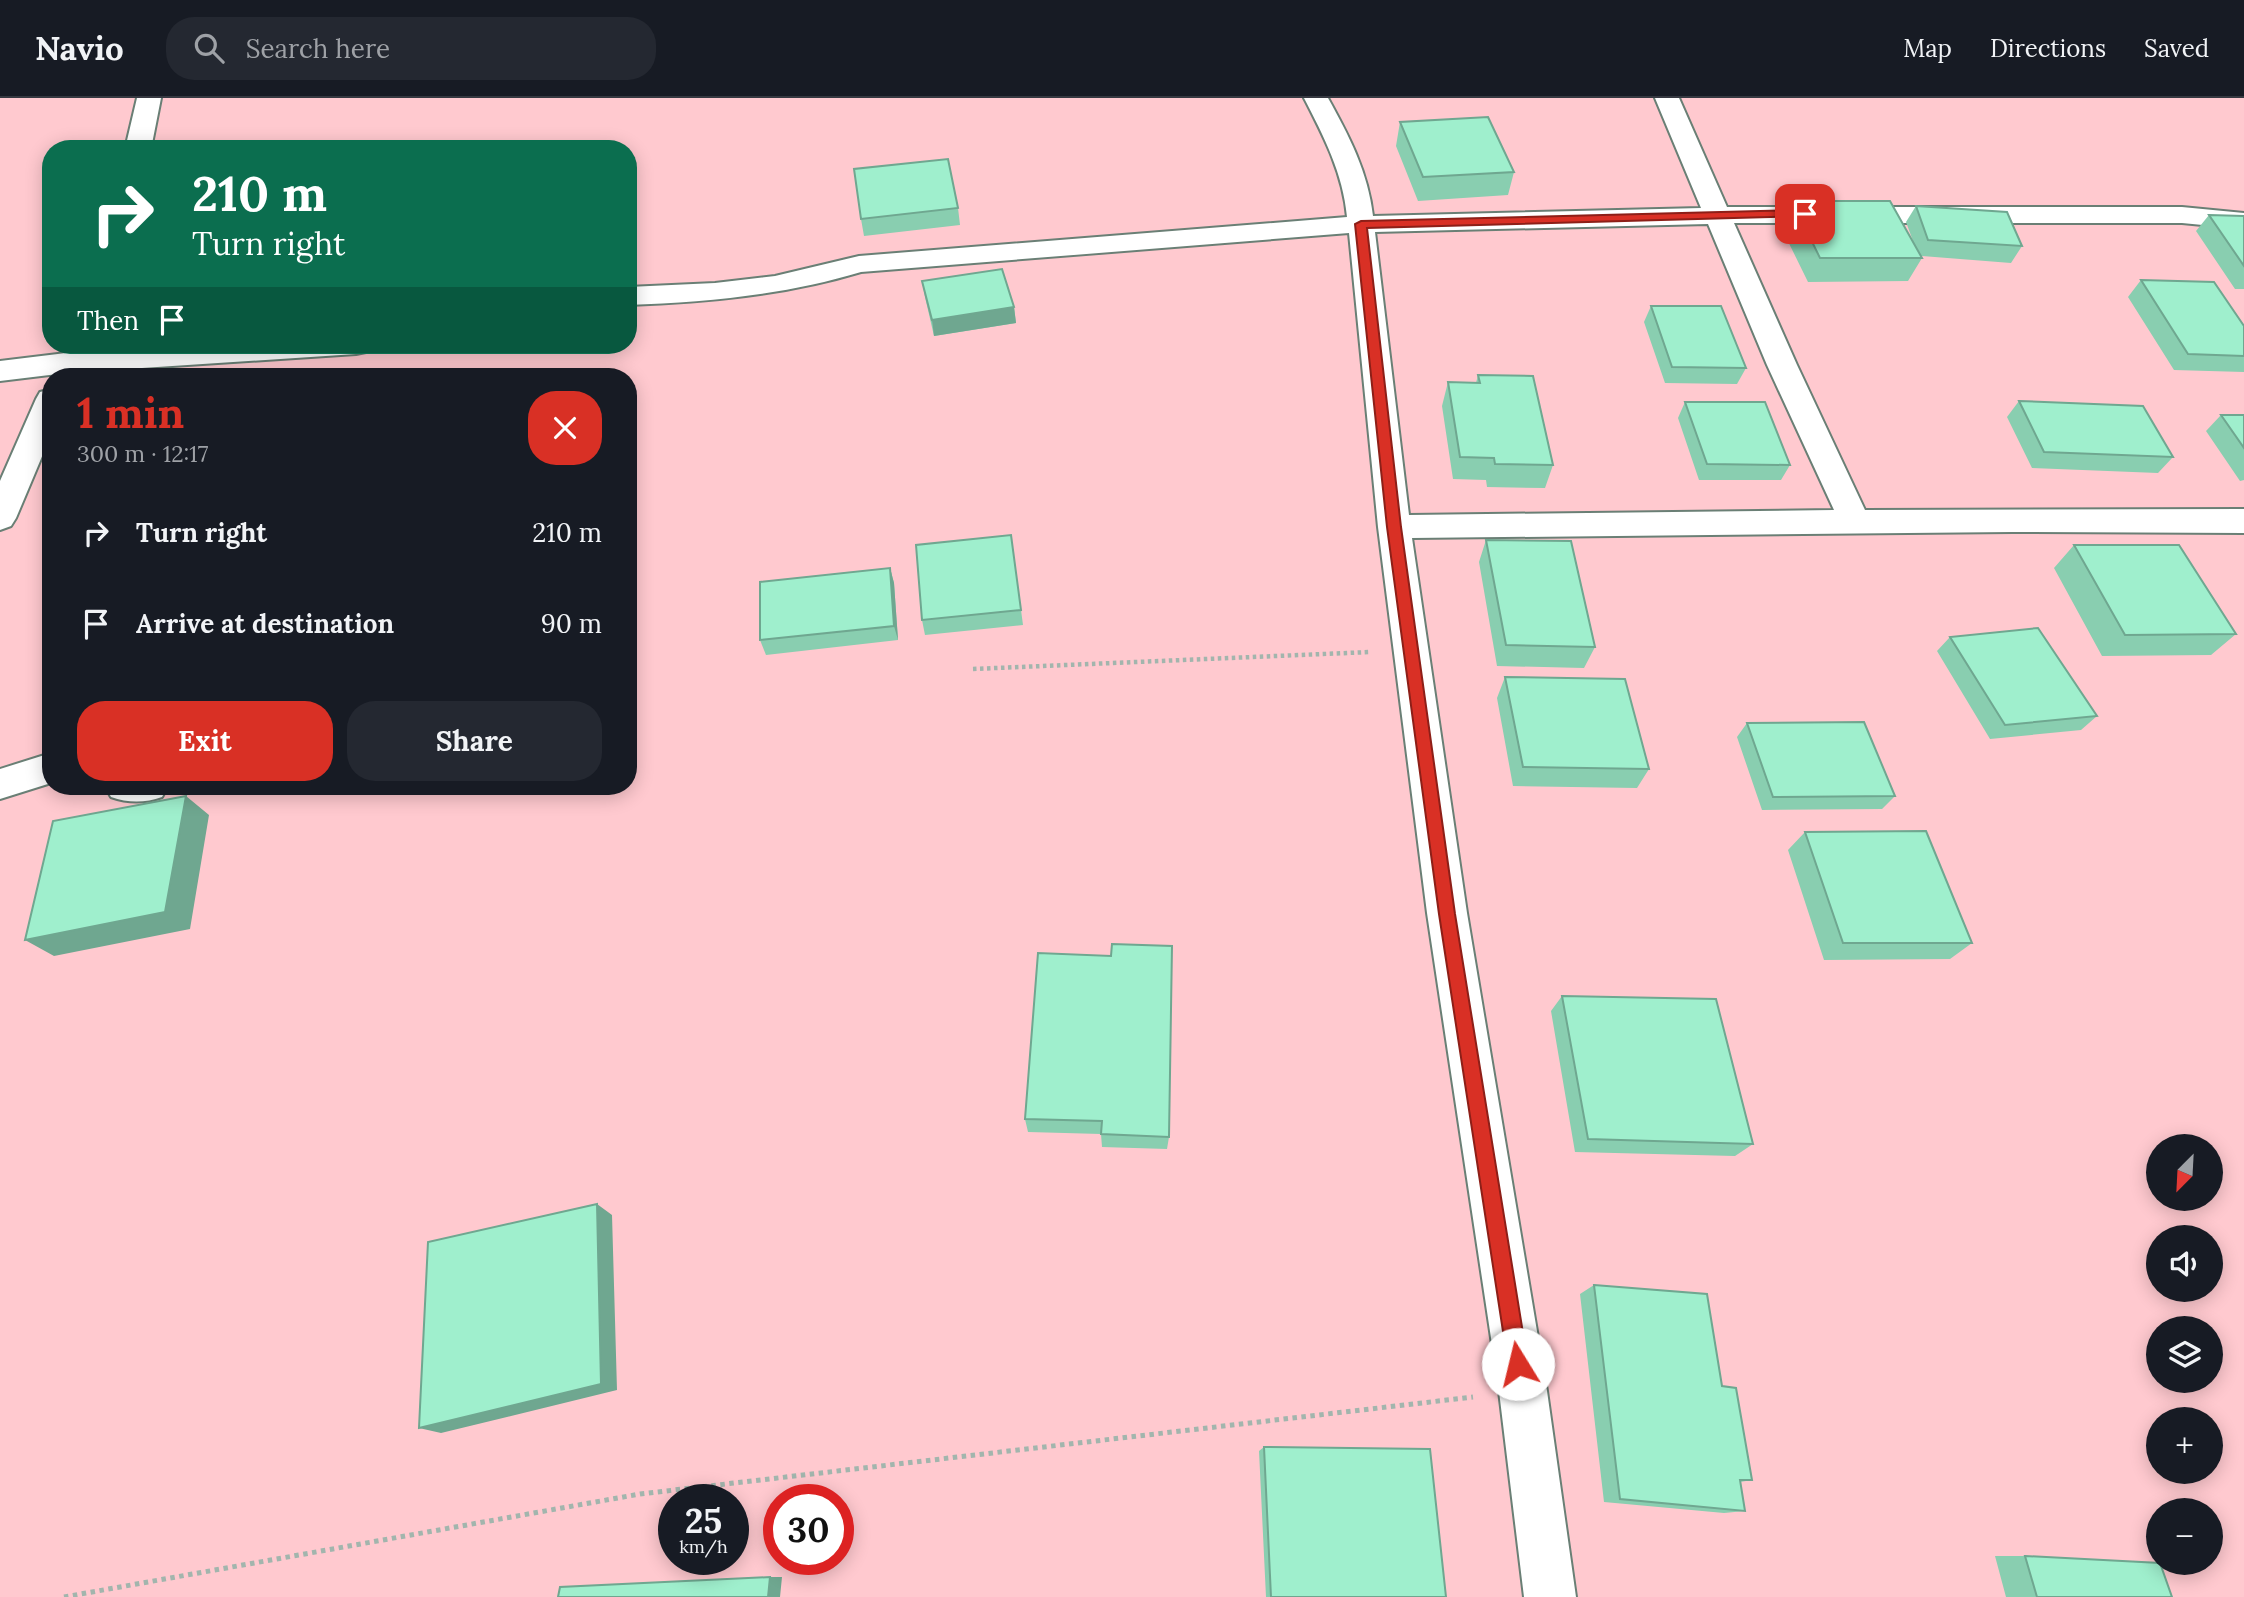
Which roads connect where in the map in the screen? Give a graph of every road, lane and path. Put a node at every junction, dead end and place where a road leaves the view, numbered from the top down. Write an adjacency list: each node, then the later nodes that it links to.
1 (149, 98): 4 (street)
2 (1316, 98): 7 (street)
3 (1667, 98): 5 (street)
4 (140, 140)
5 (1719, 216): 6 (street); 7 (street); 15 (street)
6 (2244, 221)
7 (1361, 224): 8 (street); 16 (street)
8 (637, 296)
9 (193, 354): 10 (street)
10 (66, 361): 11 (street)
11 (0, 371)
12 (42, 420): 13 (street)
13 (0, 518)
14 (2244, 521): 15 (street)
15 (1855, 522): 16 (street)
16 (1394, 527): 17 (street)
17 (1413, 651): 18 (path); 21 (street)
18 (973, 669)
19 (42, 771): 20 (street)
20 (0, 784)
21 (1522, 1391): 22 (path); 23 (street)
22 (64, 1597)
23 (1550, 1597)

